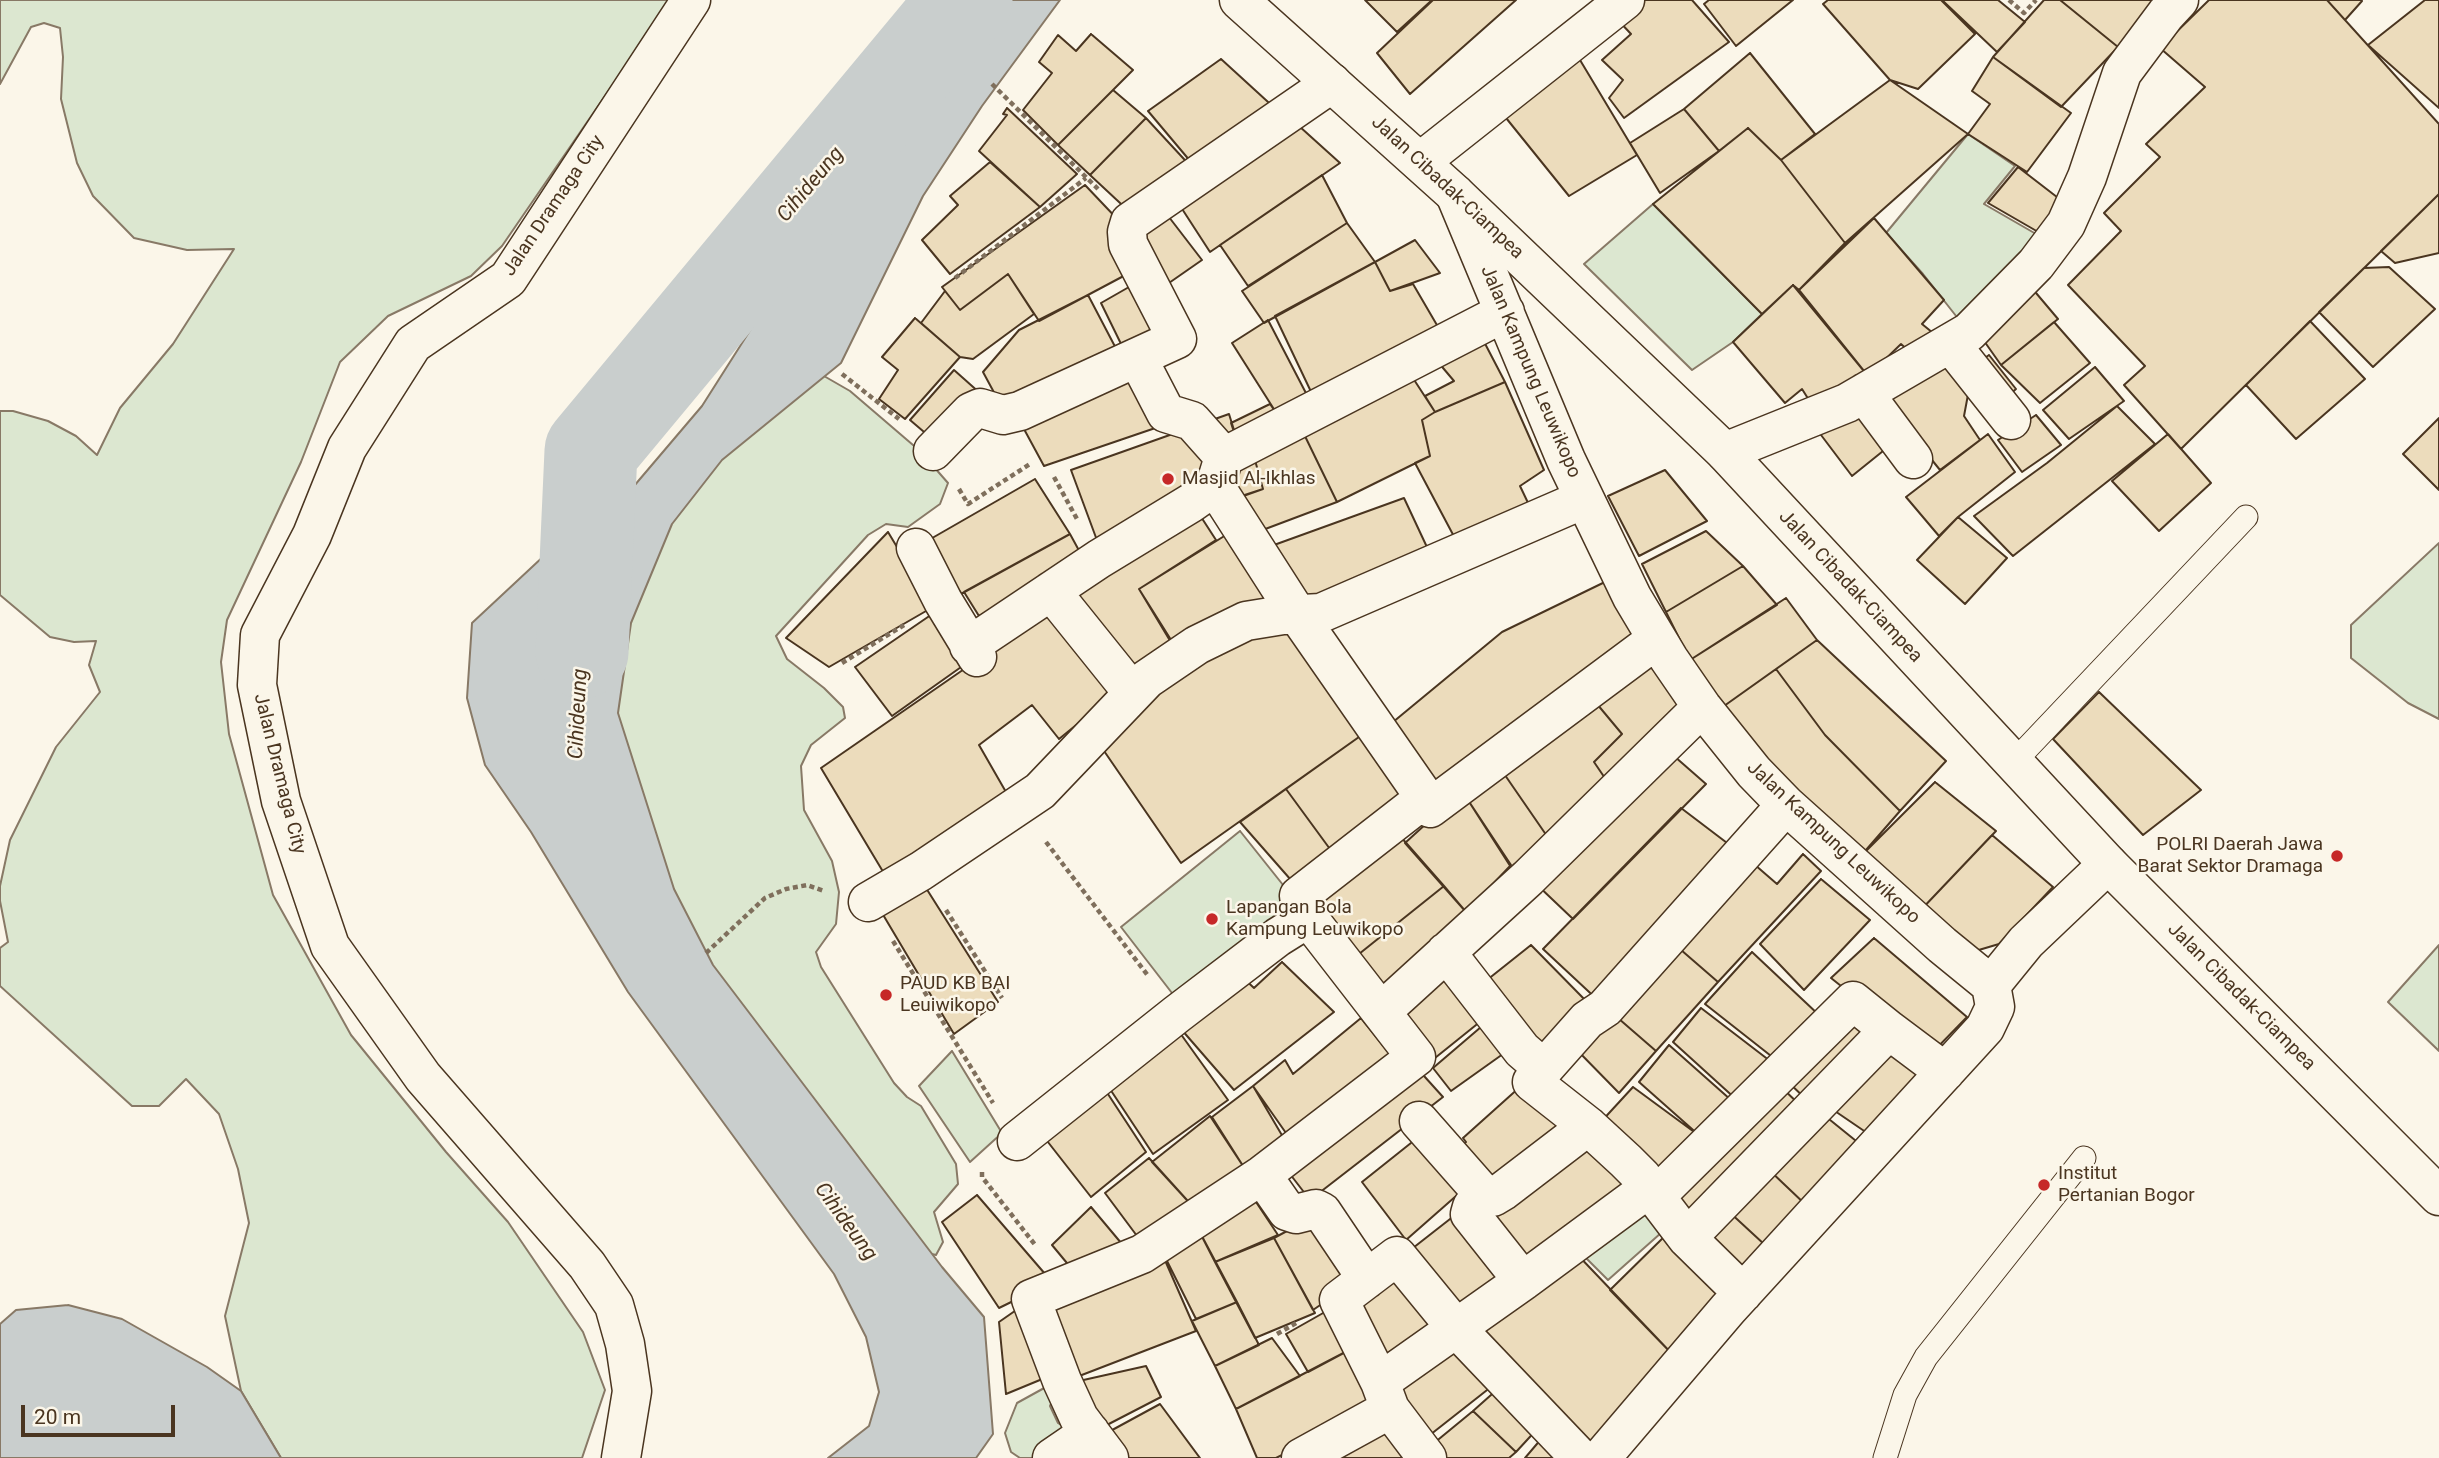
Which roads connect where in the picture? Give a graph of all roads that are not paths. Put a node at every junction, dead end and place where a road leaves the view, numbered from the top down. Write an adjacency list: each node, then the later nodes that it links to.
1 (691, 0): 52 (main road, Jalan Dramaga City)
2 (1625, 0): 6 (main road)
3 (2179, 0): 9 (main road)
4 (1256, 5): 5 (main road, Jalan Cibadak-Ciampea)
5 (1332, 83): 6 (main road, Jalan Cibadak-Ciampea); 10 (main road)
6 (1420, 162): 7 (main road, Jalan Cibadak-Ciampea)
7 (1455, 194): 8 (main road, Jalan Kampung Leuwikopo); 14 (main road, Jalan Cibadak-Ciampea)
8 (1505, 312): 16 (main road); 17 (main road, Jalan Kampung Leuwikopo)
9 (1950, 343): 11 (main road); 12 (main road)
10 (1138, 359): 13 (main road); 16 (main road)
11 (1864, 393): 14 (main road); 15 (main road)
12 (2011, 420)
13 (933, 451)
14 (1725, 452): 25 (main road, Jalan Cibadak-Ciampea)
15 (1913, 459)
16 (1219, 472): 20 (main road); 21 (main road)
17 (1584, 499): 21 (main road); 22 (main road, Jalan Kampung Leuwikopo)
18 (2246, 517): 25 (lane)
19 (916, 548): 20 (main road)
20 (1051, 590): 23 (main road)
21 (1297, 614): 23 (main road); 30 (main road)
22 (1657, 639): 24 (main road, Jalan Kampung Leuwikopo); 27 (main road)
23 (1133, 693): 29 (main road)
24 (1702, 708): 26 (main road, Jalan Kampung Leuwikopo); 31 (main road)
25 (2013, 763): 28 (main road, Jalan Cibadak-Ciampea)
26 (1786, 805): 32 (main road, Jalan Kampung Leuwikopo); 35 (main road)
27 (1430, 808)
28 (2108, 864): 32 (main road); 44 (main road, Jalan Cibadak-Ciampea)
29 (868, 901)
30 (1313, 924): 33 (main road); 39 (main road)
31 (1446, 952): 33 (main road); 35 (main road)
32 (1991, 985): 36 (main road)
33 (1381, 1012): 41 (main road)
34 (1889, 1030): 36 (main road); 42 (main road); 45 (main road)
35 (1544, 1069): 38 (main road)
36 (1945, 1072): 48 (main road)
37 (1419, 1121): 43 (main road)
38 (1588, 1126): 42 (main road); 43 (main road)
39 (1017, 1141)
40 (2084, 1158): 58 (lane)
41 (1262, 1175): 46 (main road); 51 (main road)
42 (1652, 1193): 45 (main road); 47 (main road)
43 (1481, 1195): 47 (main road)
44 (2439, 1195)
45 (1687, 1238): 48 (main road)
46 (1367, 1279): 49 (main road); 50 (main road)
47 (1523, 1281): 49 (main road)
48 (1743, 1293): 57 (main road)
49 (1456, 1328): 50 (main road); 56 (main road)
50 (1385, 1395): 54 (main road); 55 (main road)
51 (1099, 1445): 53 (main road)
52 (621, 1458)
53 (1052, 1458)
54 (1301, 1458)
55 (1427, 1458)
56 (1580, 1458)
57 (1601, 1458)
58 (1885, 1458)

